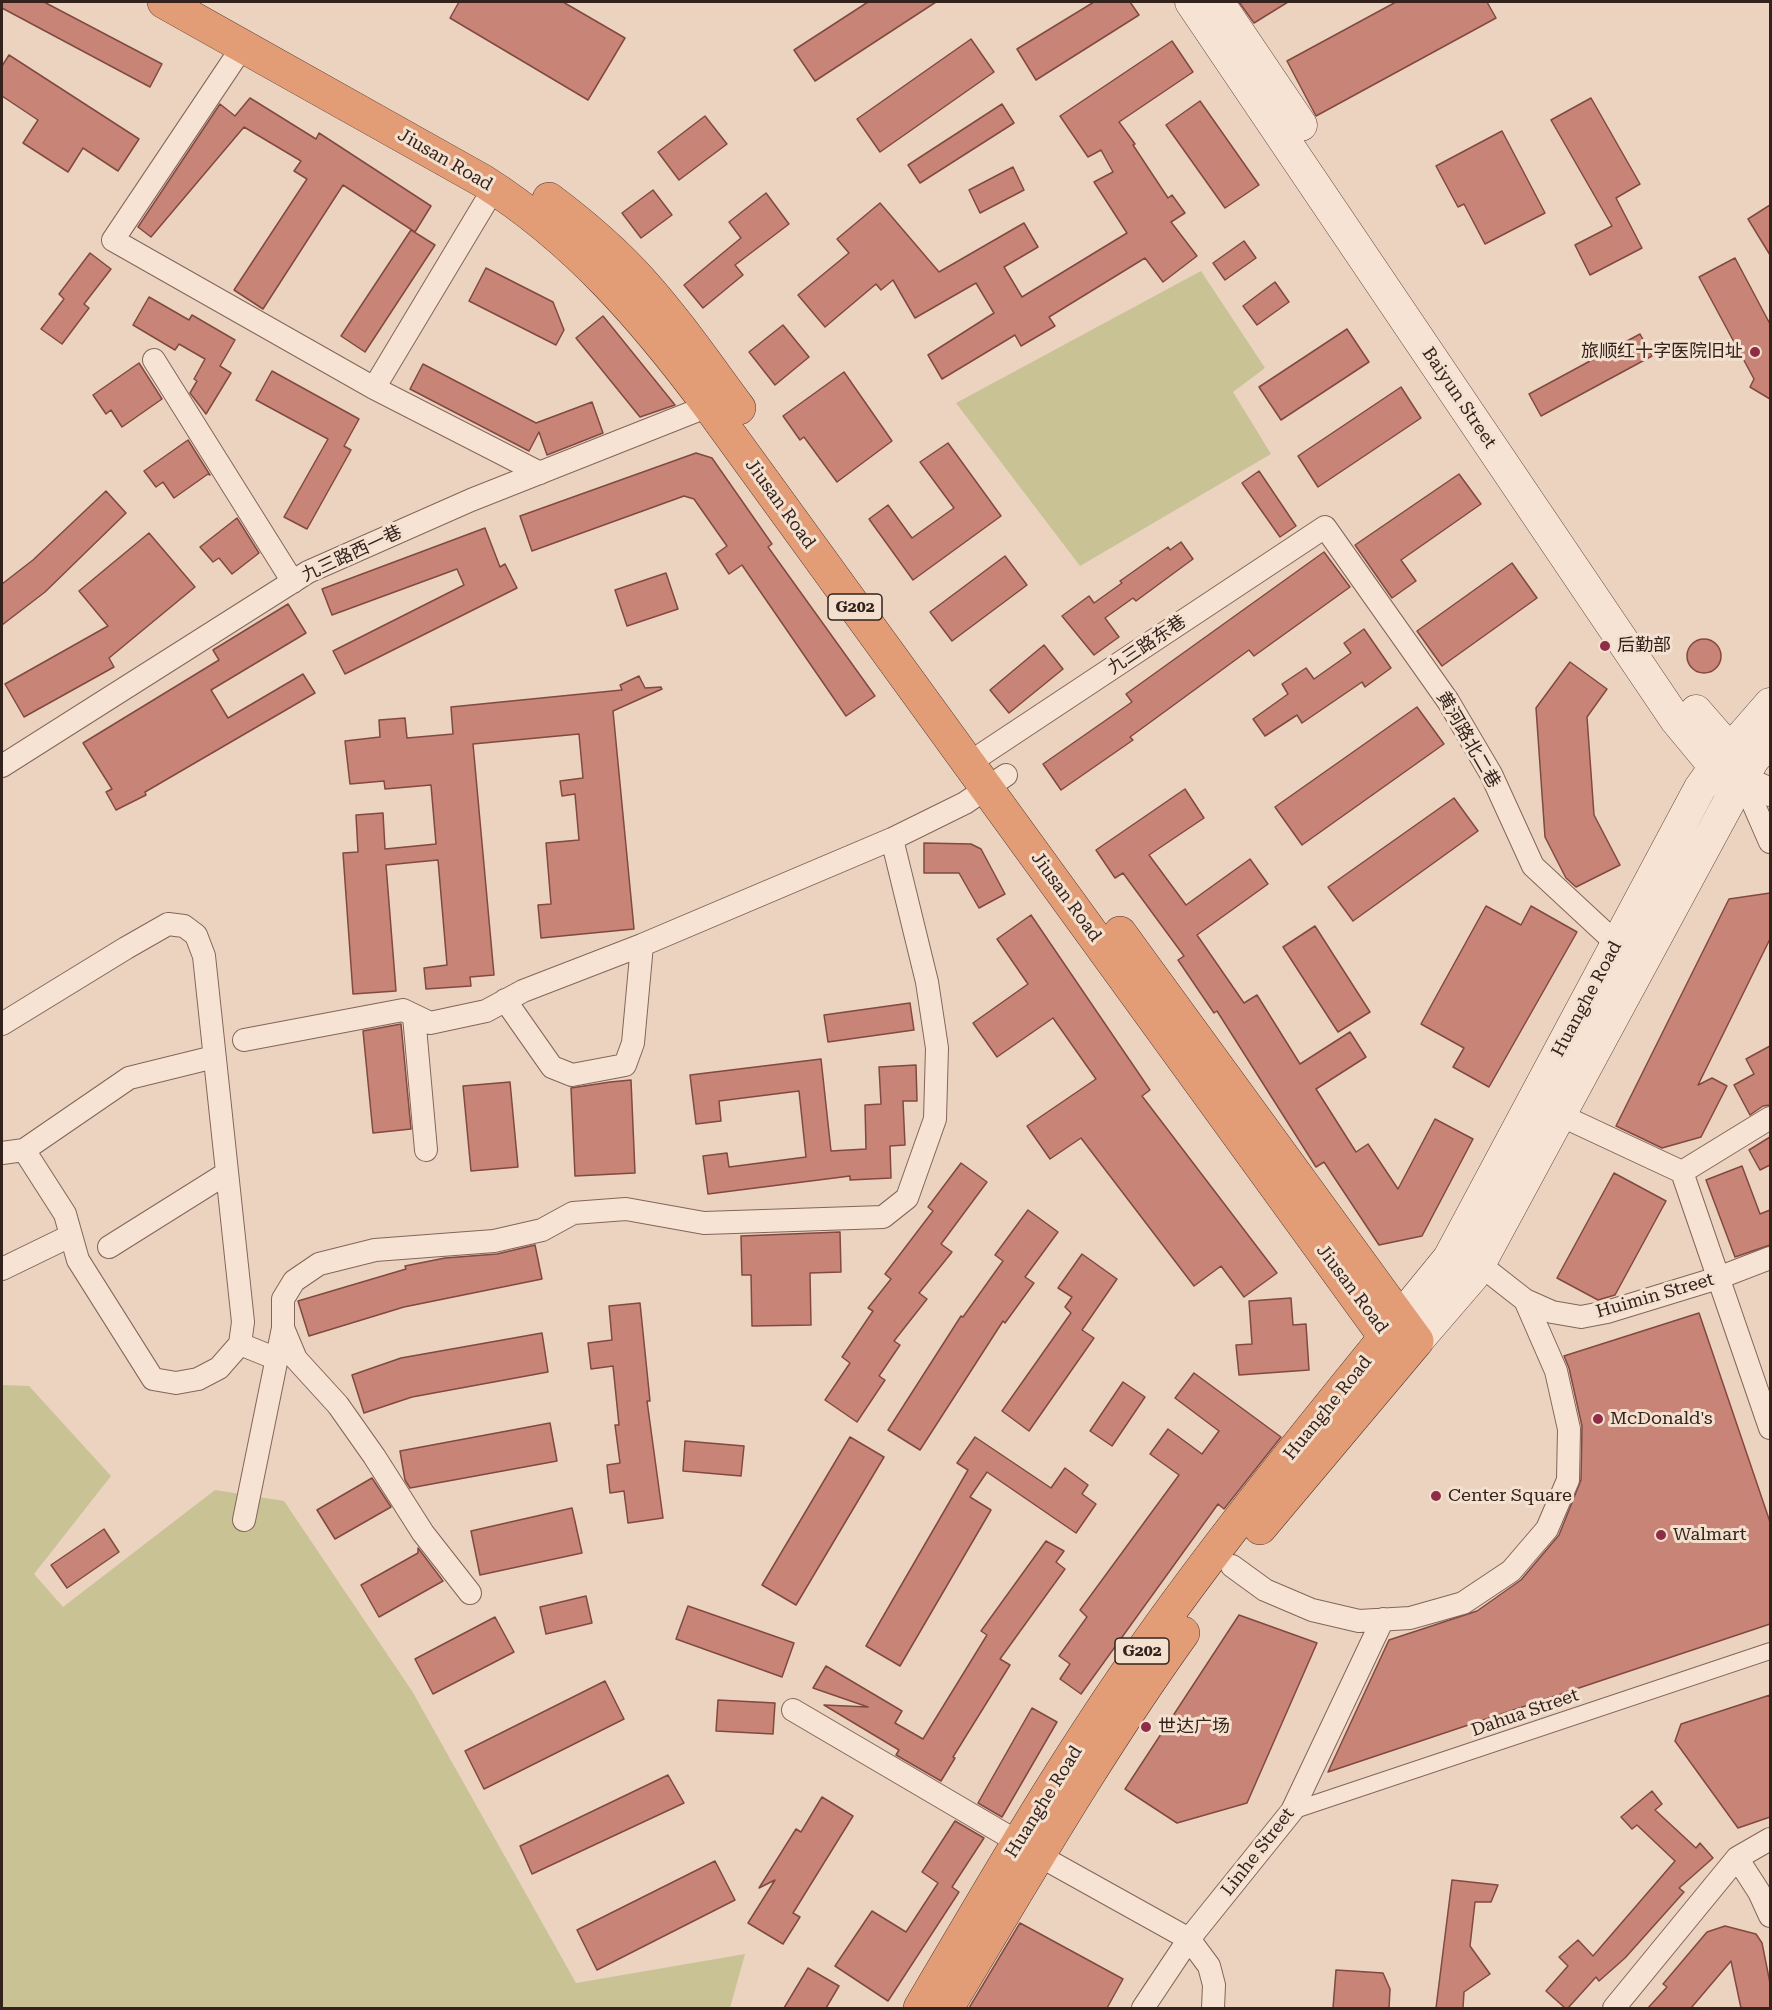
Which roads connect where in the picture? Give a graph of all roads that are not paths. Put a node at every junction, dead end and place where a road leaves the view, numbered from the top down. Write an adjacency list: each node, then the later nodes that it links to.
1 (164, 2): 5 (highway, Jiusan Road / G202)
2 (206, 2): 9 (highway, Jiusan Road / G202)
3 (1191, 2): 14 (main road, Baiyun Street)
4 (1218, 2): 14 (main road, Baiyun Street)
5 (243, 46): 6 (highway, Jiusan Road / G202); 8 (street)
6 (494, 188): 8 (street); 9 (highway, Jiusan Road / G202)
7 (154, 360): 12 (street)
8 (374, 388): 10 (street)
9 (720, 402): 10 (street, 九三路西一巷); 16 (highway, Jiusan Road / G202)
10 (540, 473): 12 (street, 九三路西一巷)
11 (1325, 527): 16 (street, 九三路东巷); 20 (street, 黄河路北二巷)
12 (293, 582): 15 (street, 九三路西一巷)
13 (1770, 704): 14 (main road, Huanghe Road)
14 (1747, 761): 17 (street); 19 (street); 20 (main road, Huanghe Road); 27 (main road, Huanghe Road)
15 (2, 766)
16 (987, 769): 18 (street, 九三路东巷); 42 (highway, Jiusan Road / G202)
17 (1770, 792)
18 (892, 839): 21 (street, 九三路东巷); 41 (street)
19 (1770, 842)
20 (1617, 944): 42 (main road, Huanghe Road)
21 (642, 945): 22 (street, 九三路东巷); 22 (street)
22 (505, 1000): 23 (street, 九三路东巷)
23 (414, 1016): 25 (street, 九三路东巷); 30 (street)
24 (2, 1024): 26 (street)
25 (244, 1040)
26 (214, 1057): 29 (street); 33 (street)
27 (1560, 1115): 32 (street); 37 (main road, Huanghe Road)
28 (1770, 1118): 32 (street)
29 (24, 1150): 31 (street); 34 (street)
30 (426, 1150)
31 (2, 1153)
32 (1682, 1172): 39 (street)
33 (227, 1173): 35 (street); 43 (street)
34 (70, 1236): 38 (street); 43 (street)
35 (110, 1247)
36 (1770, 1258): 39 (street, Huimin Street)
37 (1479, 1264): 40 (street, Huimin Street); 42 (main road, Huanghe Road)
38 (2, 1269)
39 (1718, 1278): 40 (street, Huimin Street); 45 (street)
40 (1525, 1300): 49 (street)
41 (283, 1328): 44 (street); 48 (street)
42 (1401, 1332): 47 (highway, Huanghe Road / G202); 54 (highway, Huanghe Road / G202)
43 (240, 1344): 44 (street)
44 (277, 1359): 46 (street)
45 (1770, 1429)
46 (244, 1520)
47 (1232, 1566): 49 (street); 54 (highway, Huanghe Road / G202)
48 (470, 1593)
49 (1383, 1619): 52 (street, Linhe Street)
50 (1770, 1651): 52 (street, Dahua Street)
51 (793, 1710): 54 (street)
52 (1292, 1811): 57 (street, Linhe Street)
53 (1770, 1839): 55 (street)
54 (1028, 1849): 57 (street); 58 (highway, Huanghe Road / G202); 59 (highway, Huanghe Road / G202)
55 (1737, 1858): 56 (street); 62 (street)
56 (1770, 1916)
57 (1189, 1939): 60 (street, Linhe Street); 61 (street)
58 (920, 2008)
59 (947, 2008)
60 (1143, 2008)
61 (1213, 2008)
62 (1614, 2008)

